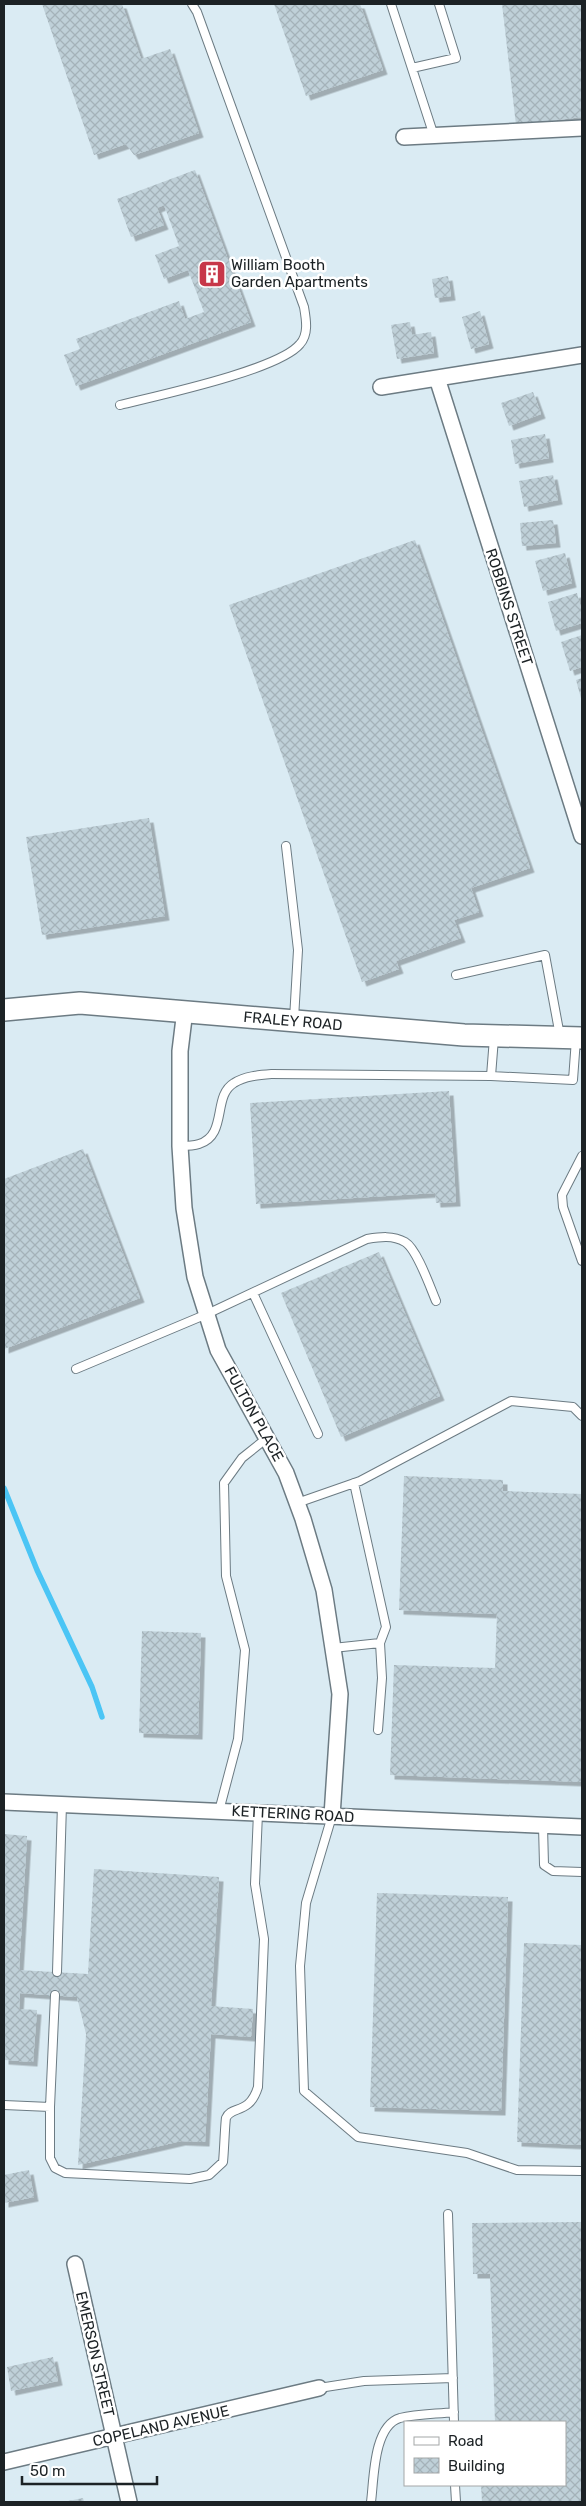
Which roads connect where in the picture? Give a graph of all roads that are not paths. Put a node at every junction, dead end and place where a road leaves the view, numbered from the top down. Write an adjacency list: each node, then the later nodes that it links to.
1 (192, 4): 11 (lane)
2 (391, 4): 4 (lane)
3 (439, 4): 4 (lane)
4 (412, 68): 6 (lane)
5 (582, 128): 6 (street)
6 (434, 136): 7 (street)
7 (404, 137)
8 (582, 355): 9 (street)
9 (437, 378): 10 (street); 12 (street, ROBBINS STREET)
10 (381, 387)
11 (120, 406)
12 (582, 836)
13 (286, 846): 17 (lane)
14 (456, 975): 19 (lane)
15 (4, 1010): 16 (street, FRALEY ROAD)
16 (184, 1010): 17 (street, FRALEY ROAD); 21 (street, FULTON PLACE)
17 (294, 1021): 18 (street, FRALEY ROAD)
18 (494, 1036): 19 (street, FRALEY ROAD); 20 (lane)
19 (573, 1038): 20 (lane)
20 (491, 1076): 21 (lane)
21 (180, 1146): 26 (street, FULTON PLACE)
22 (582, 1156): 23 (lane)
23 (582, 1261)
24 (253, 1293): 25 (lane); 26 (lane); 29 (lane)
25 (436, 1301)
26 (207, 1314): 27 (lane); 30 (street, FULTON PLACE)
27 (76, 1369)
28 (582, 1416): 31 (lane)
29 (318, 1434)
30 (267, 1438): 32 (street, FULTON PLACE); 38 (lane)
31 (354, 1483): 32 (lane); 33 (lane)
32 (297, 1503): 34 (street, FULTON PLACE)
33 (380, 1643): 34 (lane); 35 (lane)
34 (333, 1648): 40 (street, FULTON PLACE)
35 (378, 1730)
36 (4, 1802): 37 (street, KETTERING ROAD)
37 (62, 1804): 38 (street, KETTERING ROAD); 44 (lane)
38 (219, 1811): 39 (street, KETTERING ROAD)
39 (258, 1813): 40 (street, KETTERING ROAD); 47 (lane)
40 (332, 1816): 41 (street, KETTERING ROAD); 48 (lane)
41 (543, 1826): 42 (street, KETTERING ROAD); 43 (lane)
42 (582, 1827)
43 (582, 1872)
44 (57, 1972)
45 (55, 1996): 47 (lane)
46 (4, 2105): 47 (lane)
47 (50, 2107)
48 (582, 2171)
49 (448, 2214): 51 (lane)
50 (75, 2264): 55 (street, EMERSON STREET)
51 (453, 2378): 52 (lane); 53 (lane)
52 (318, 2388): 55 (street, COPELAND AVENUE)
53 (454, 2412): 54 (lane); 59 (lane)
54 (454, 2421)
55 (114, 2437): 56 (street, COPELAND AVENUE); 58 (street, EMERSON STREET)
56 (4, 2462)
57 (455, 2486): 60 (lane)
58 (128, 2502)
59 (371, 2502)
60 (456, 2502)

